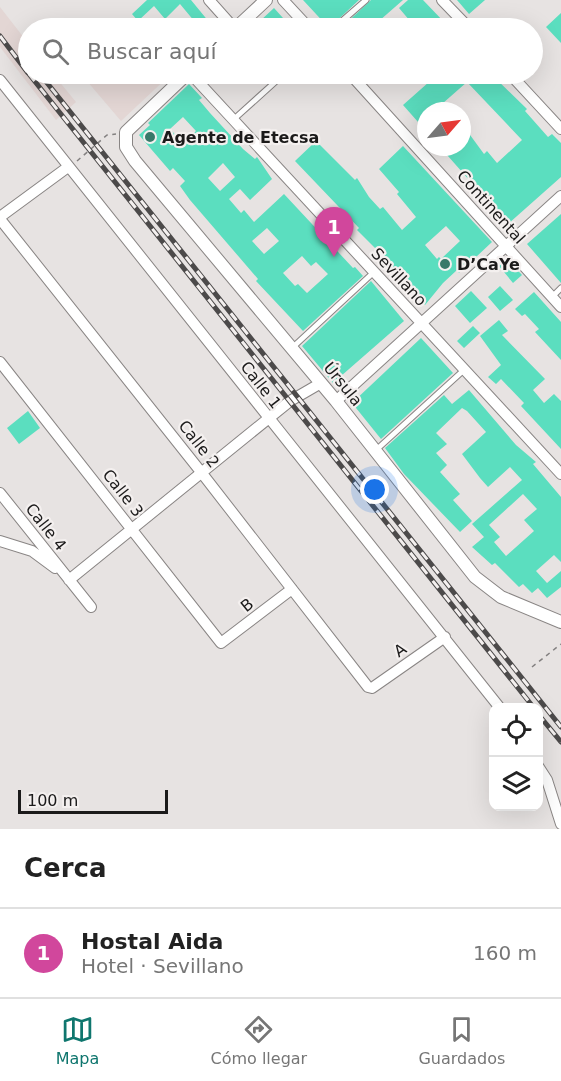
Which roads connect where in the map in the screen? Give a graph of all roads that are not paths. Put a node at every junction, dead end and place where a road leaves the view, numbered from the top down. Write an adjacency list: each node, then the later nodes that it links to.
1 (209, 0): 6 (street)
2 (266, 0): 7 (street)
3 (283, 0): 8 (street)
4 (366, 0): 9 (lane)
5 (442, 0): 10 (street)
6 (226, 18)
7 (246, 18)
8 (300, 18)
9 (345, 18)
10 (459, 18)
11 (0, 80): 19 (street, Calle 1)
12 (177, 84): 28 (street, Úrsula)
13 (199, 84): 17 (street, Sevillano)
14 (273, 84): 17 (lane)
15 (359, 84): 22 (street, Continental)
16 (519, 84): 18 (street)
17 (233, 120): 23 (street, Sevillano)
18 (561, 129)
19 (69, 167): 21 (street); 33 (street, Calle 1)
20 (561, 196): 22 (street)
21 (0, 218): 35 (street, Calle 2)
22 (506, 246): 25 (street, Continental); 27 (street)
23 (374, 272): 27 (street, Sevillano); 28 (lane)
24 (561, 288): 25 (lane)
25 (552, 297): 26 (street, Continental)
26 (561, 307)
27 (423, 324): 30 (street, Sevillano); 32 (street)
28 (292, 348): 31 (street, Úrsula)
29 (0, 362): 38 (street, Calle 3)
30 (465, 369): 34 (lane); 36 (street, Sevillano)
31 (321, 383): 32 (street, Úrsula); 33 (street)
32 (336, 401): 34 (street, Úrsula)
33 (268, 419): 35 (street); 44 (street, Calle 1)
34 (375, 451): 43 (street, Úrsula)
35 (201, 471): 38 (street); 41 (street, Calle 2)
36 (561, 474)
37 (0, 493): 40 (street, Calle 4)
38 (133, 530): 40 (street); 45 (street, Calle 3)
39 (0, 542): 40 (street)
40 (69, 580): 42 (street)
41 (292, 589): 45 (street, B); 46 (street, Calle 2)
42 (91, 607)
43 (561, 622)
44 (445, 637): 46 (street, A); 47 (street, Calle 1)
45 (221, 643)
46 (372, 688)
47 (496, 703)
48 (543, 775): 49 (street)
49 (561, 824)

